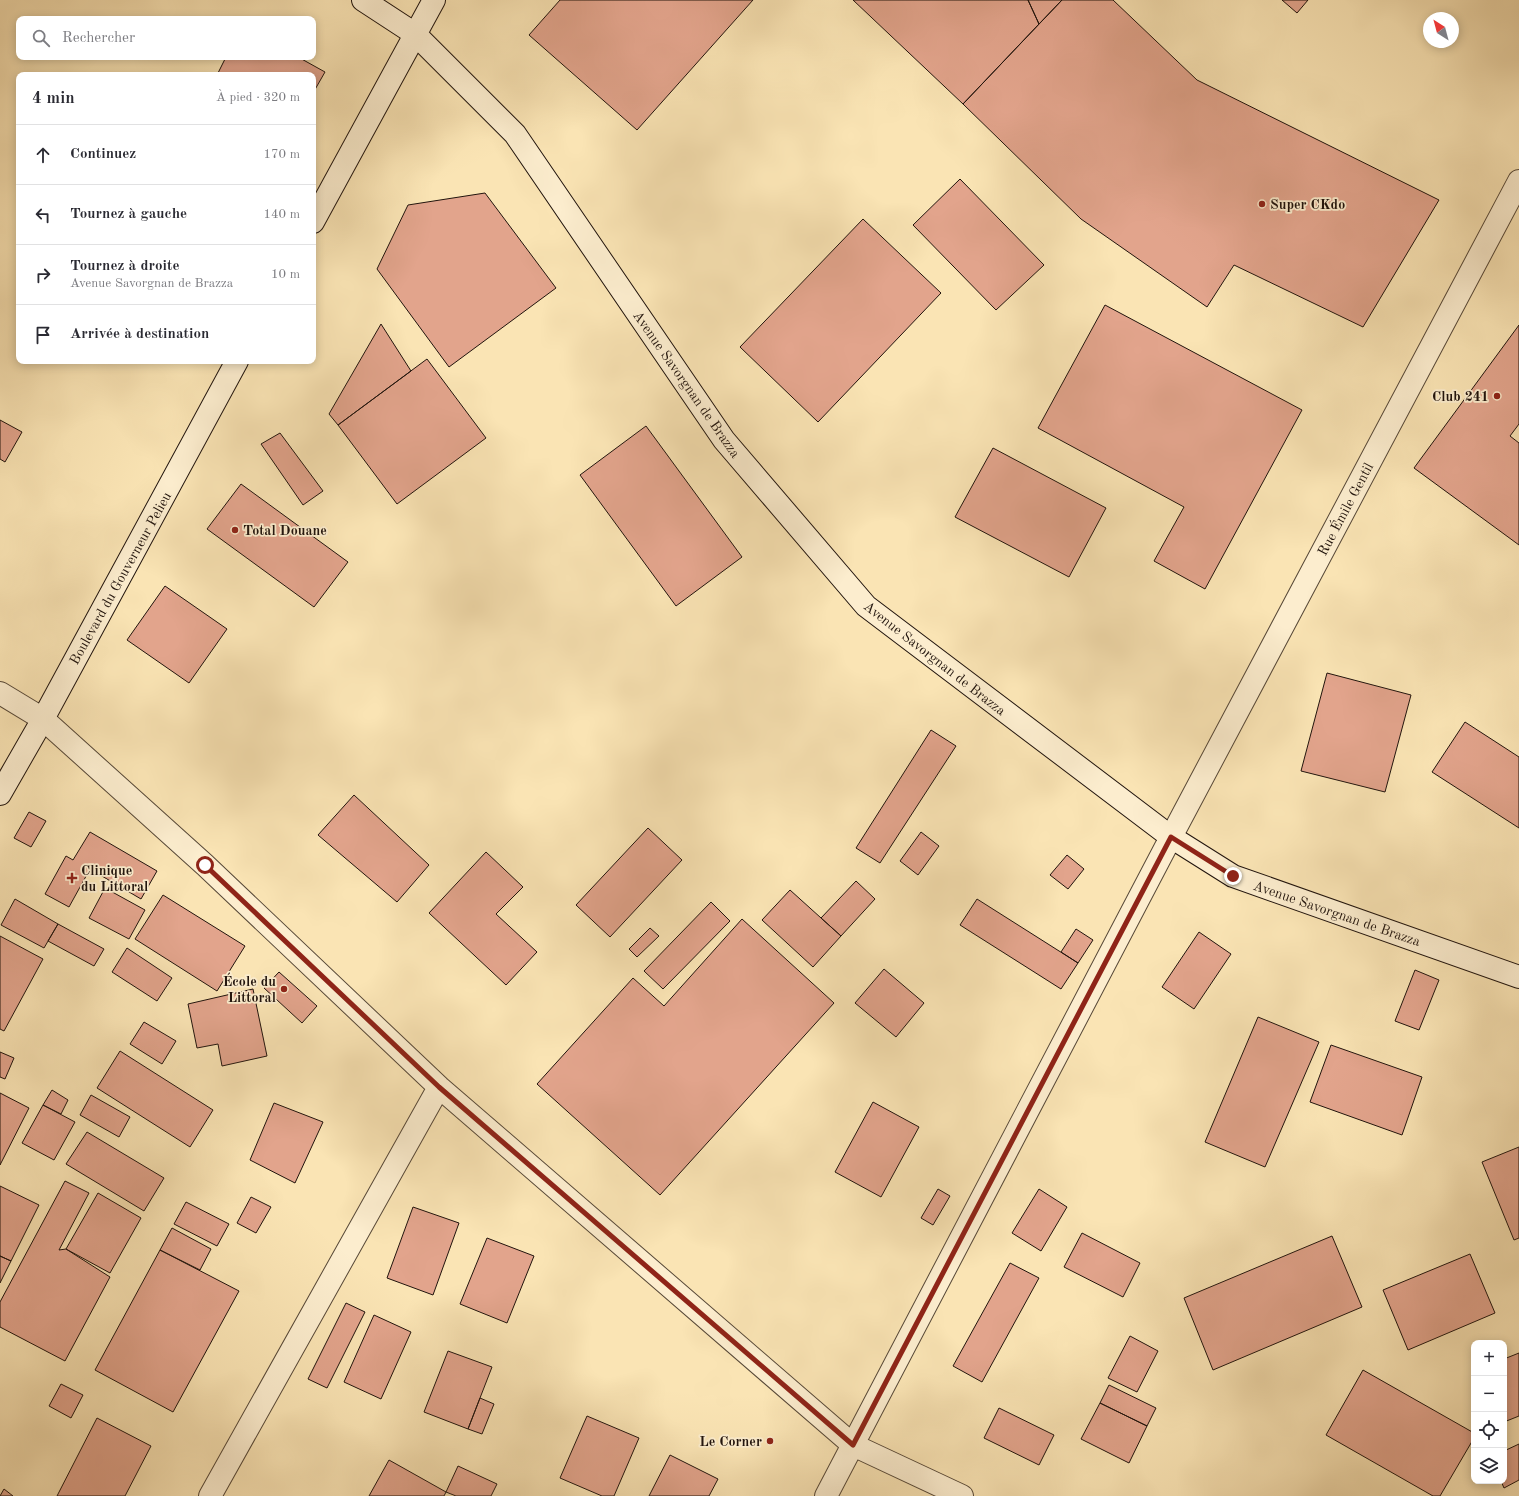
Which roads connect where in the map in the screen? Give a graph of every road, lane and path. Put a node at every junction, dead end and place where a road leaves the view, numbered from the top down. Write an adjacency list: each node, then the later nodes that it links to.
1 (363, 0): 3 (street, Avenue Savorgnan de Brazza)
2 (434, 0): 3 (street)
3 (415, 34): 5 (street); 10 (street, Avenue Savorgnan de Brazza)
4 (1519, 181): 10 (street, Rue Émile Gentil)
5 (316, 216)
6 (235, 364): 8 (street, Boulevard du Gouverneur Pelieu)
7 (0, 693): 8 (street)
8 (43, 719): 9 (street, Boulevard du Gouverneur Pelieu); 12 (street)
9 (0, 794)
10 (1171, 837): 11 (street, Avenue Savorgnan de Brazza); 13 (street, Rue Émile Gentil)
11 (1519, 977)
12 (439, 1087): 13 (street); 14 (street)
13 (853, 1445): 15 (street, Rue Émile Gentil); 16 (street)
14 (210, 1496)
15 (826, 1496)
16 (962, 1496)

